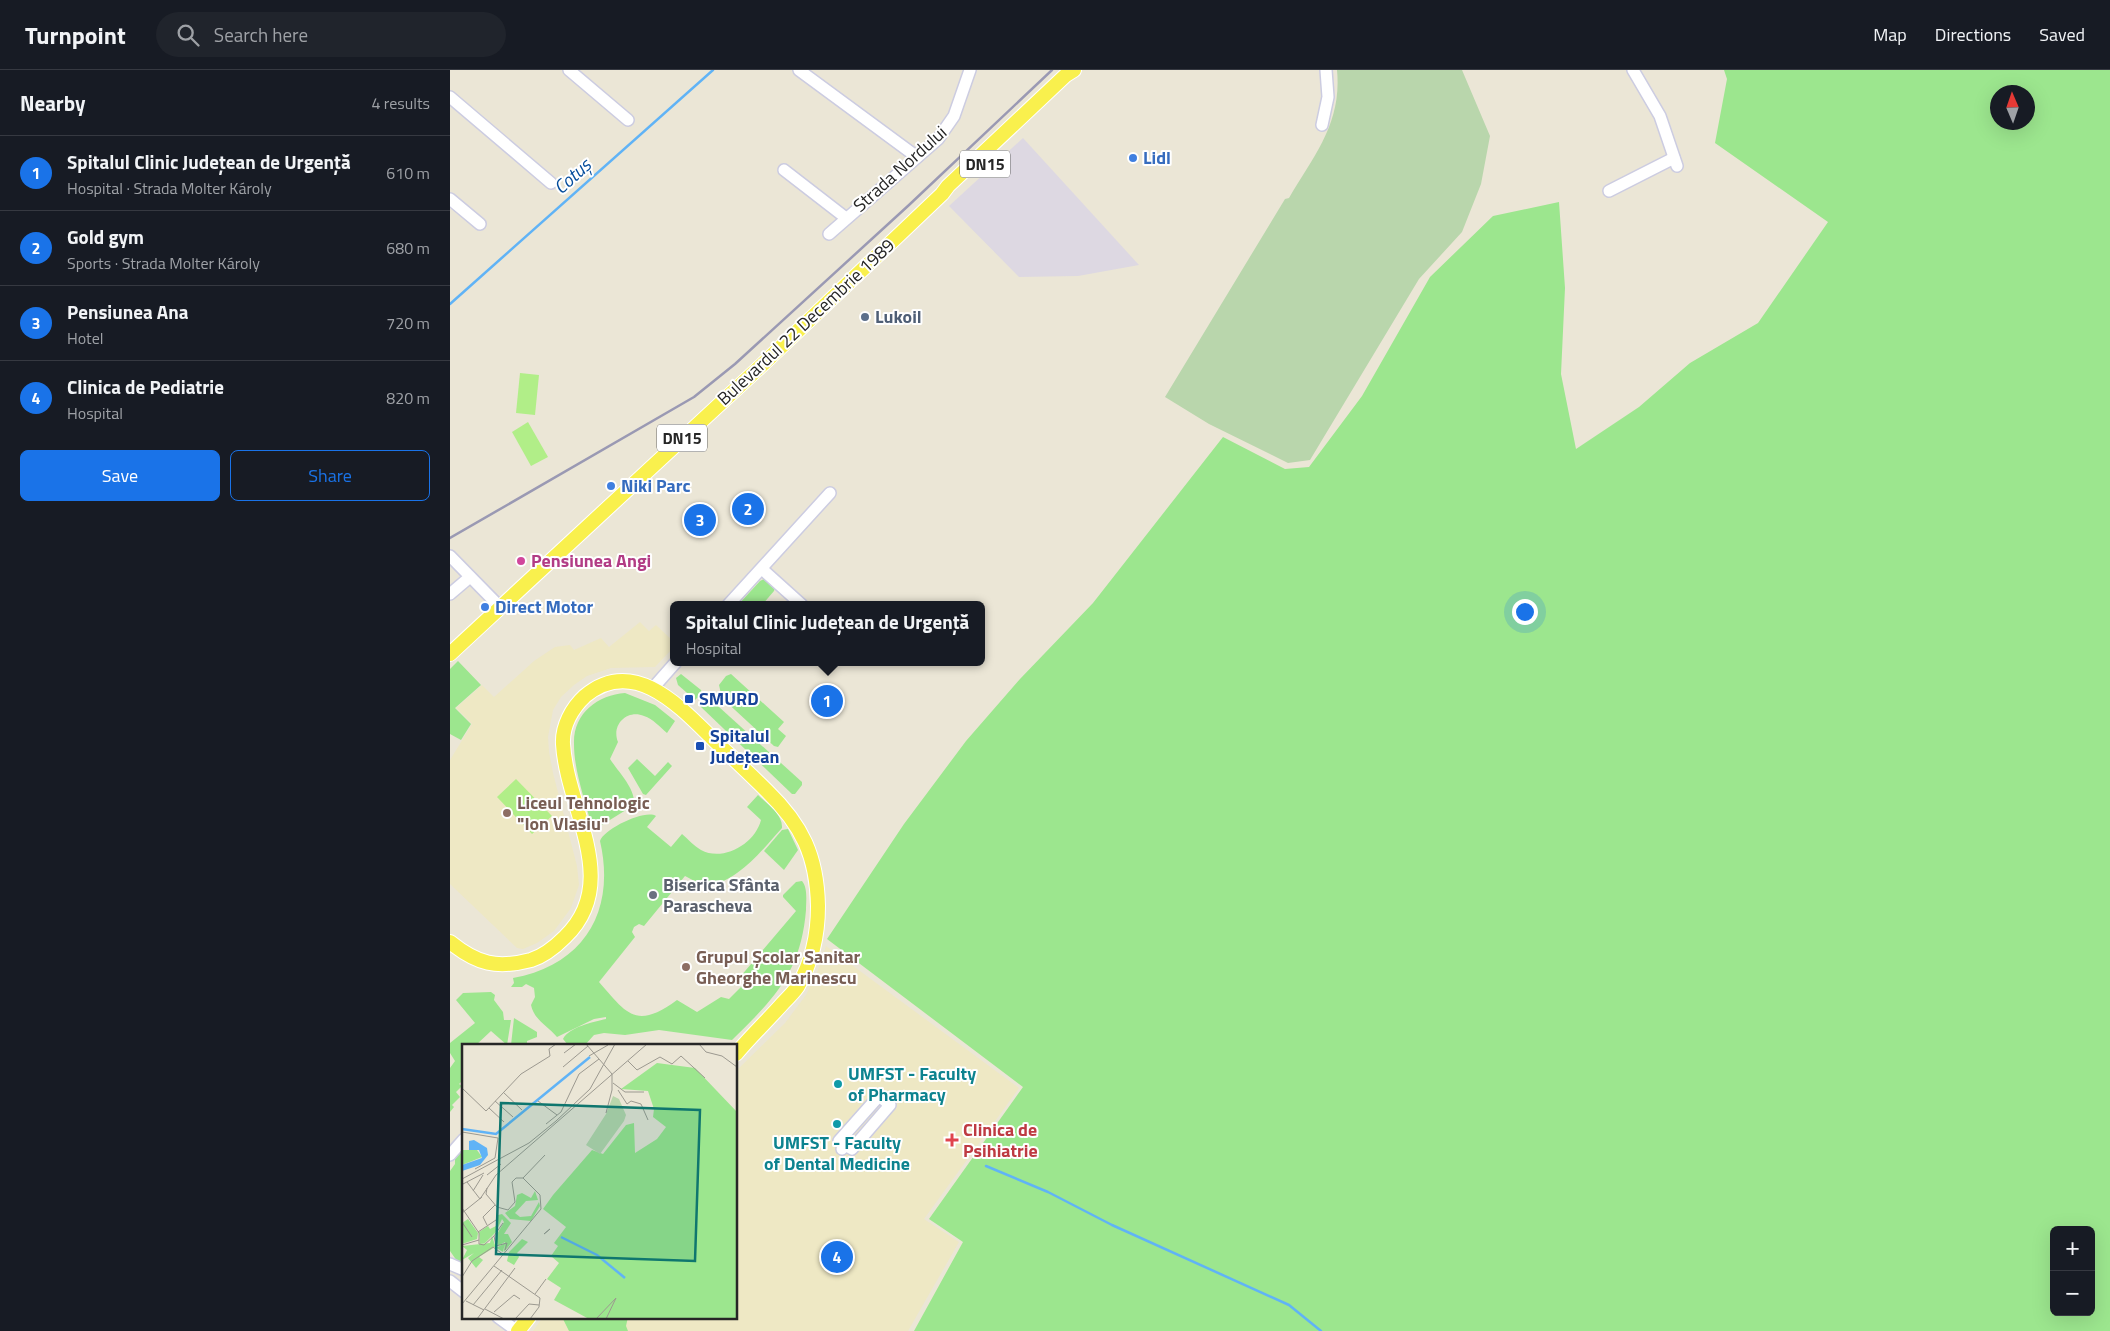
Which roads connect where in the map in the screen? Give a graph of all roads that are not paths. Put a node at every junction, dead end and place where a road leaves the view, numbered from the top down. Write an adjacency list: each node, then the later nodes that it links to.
1 (569, 70): 8 (street)
2 (799, 70): 10 (street)
3 (970, 70): 10 (street, Strada Nordului)
4 (1074, 70): 25 (main road, Bulevardul 22 Decembrie 1989 / DN15)
5 (1326, 70): 9 (street)
6 (1633, 70): 13 (street)
7 (450, 97): 12 (street)
8 (628, 120)
9 (1322, 125)
10 (917, 157): 15 (street, Strada Nordului)
11 (784, 170): 15 (street)
12 (551, 184)
13 (1609, 191)
14 (450, 199): 16 (street)
15 (846, 218): 17 (street, Strada Nordului)
16 (480, 224)
17 (829, 234)
18 (830, 493): 20 (street)
19 (450, 556): 21 (street)
20 (762, 569): 23 (street); 24 (street)
21 (470, 577): 22 (street); 25 (street)
22 (450, 594)
23 (732, 601)
24 (798, 601)
25 (501, 608): 26 (main road, Bulevardul 22 Decembrie 1989 / DN15)
26 (450, 654)
27 (672, 666): 28 (street)
28 (653, 688): 29 (main road); 30 (main road)
29 (450, 942)
30 (738, 1052)
31 (462, 1140): 33 (street)
32 (844, 1147): 32 (street)
33 (450, 1154)
34 (450, 1264): 35 (street)
35 (462, 1269)
36 (450, 1281): 37 (street)
37 (462, 1290)
38 (528, 1318): 40 (main road)
39 (505, 1319): 40 (street)
40 (518, 1331)

